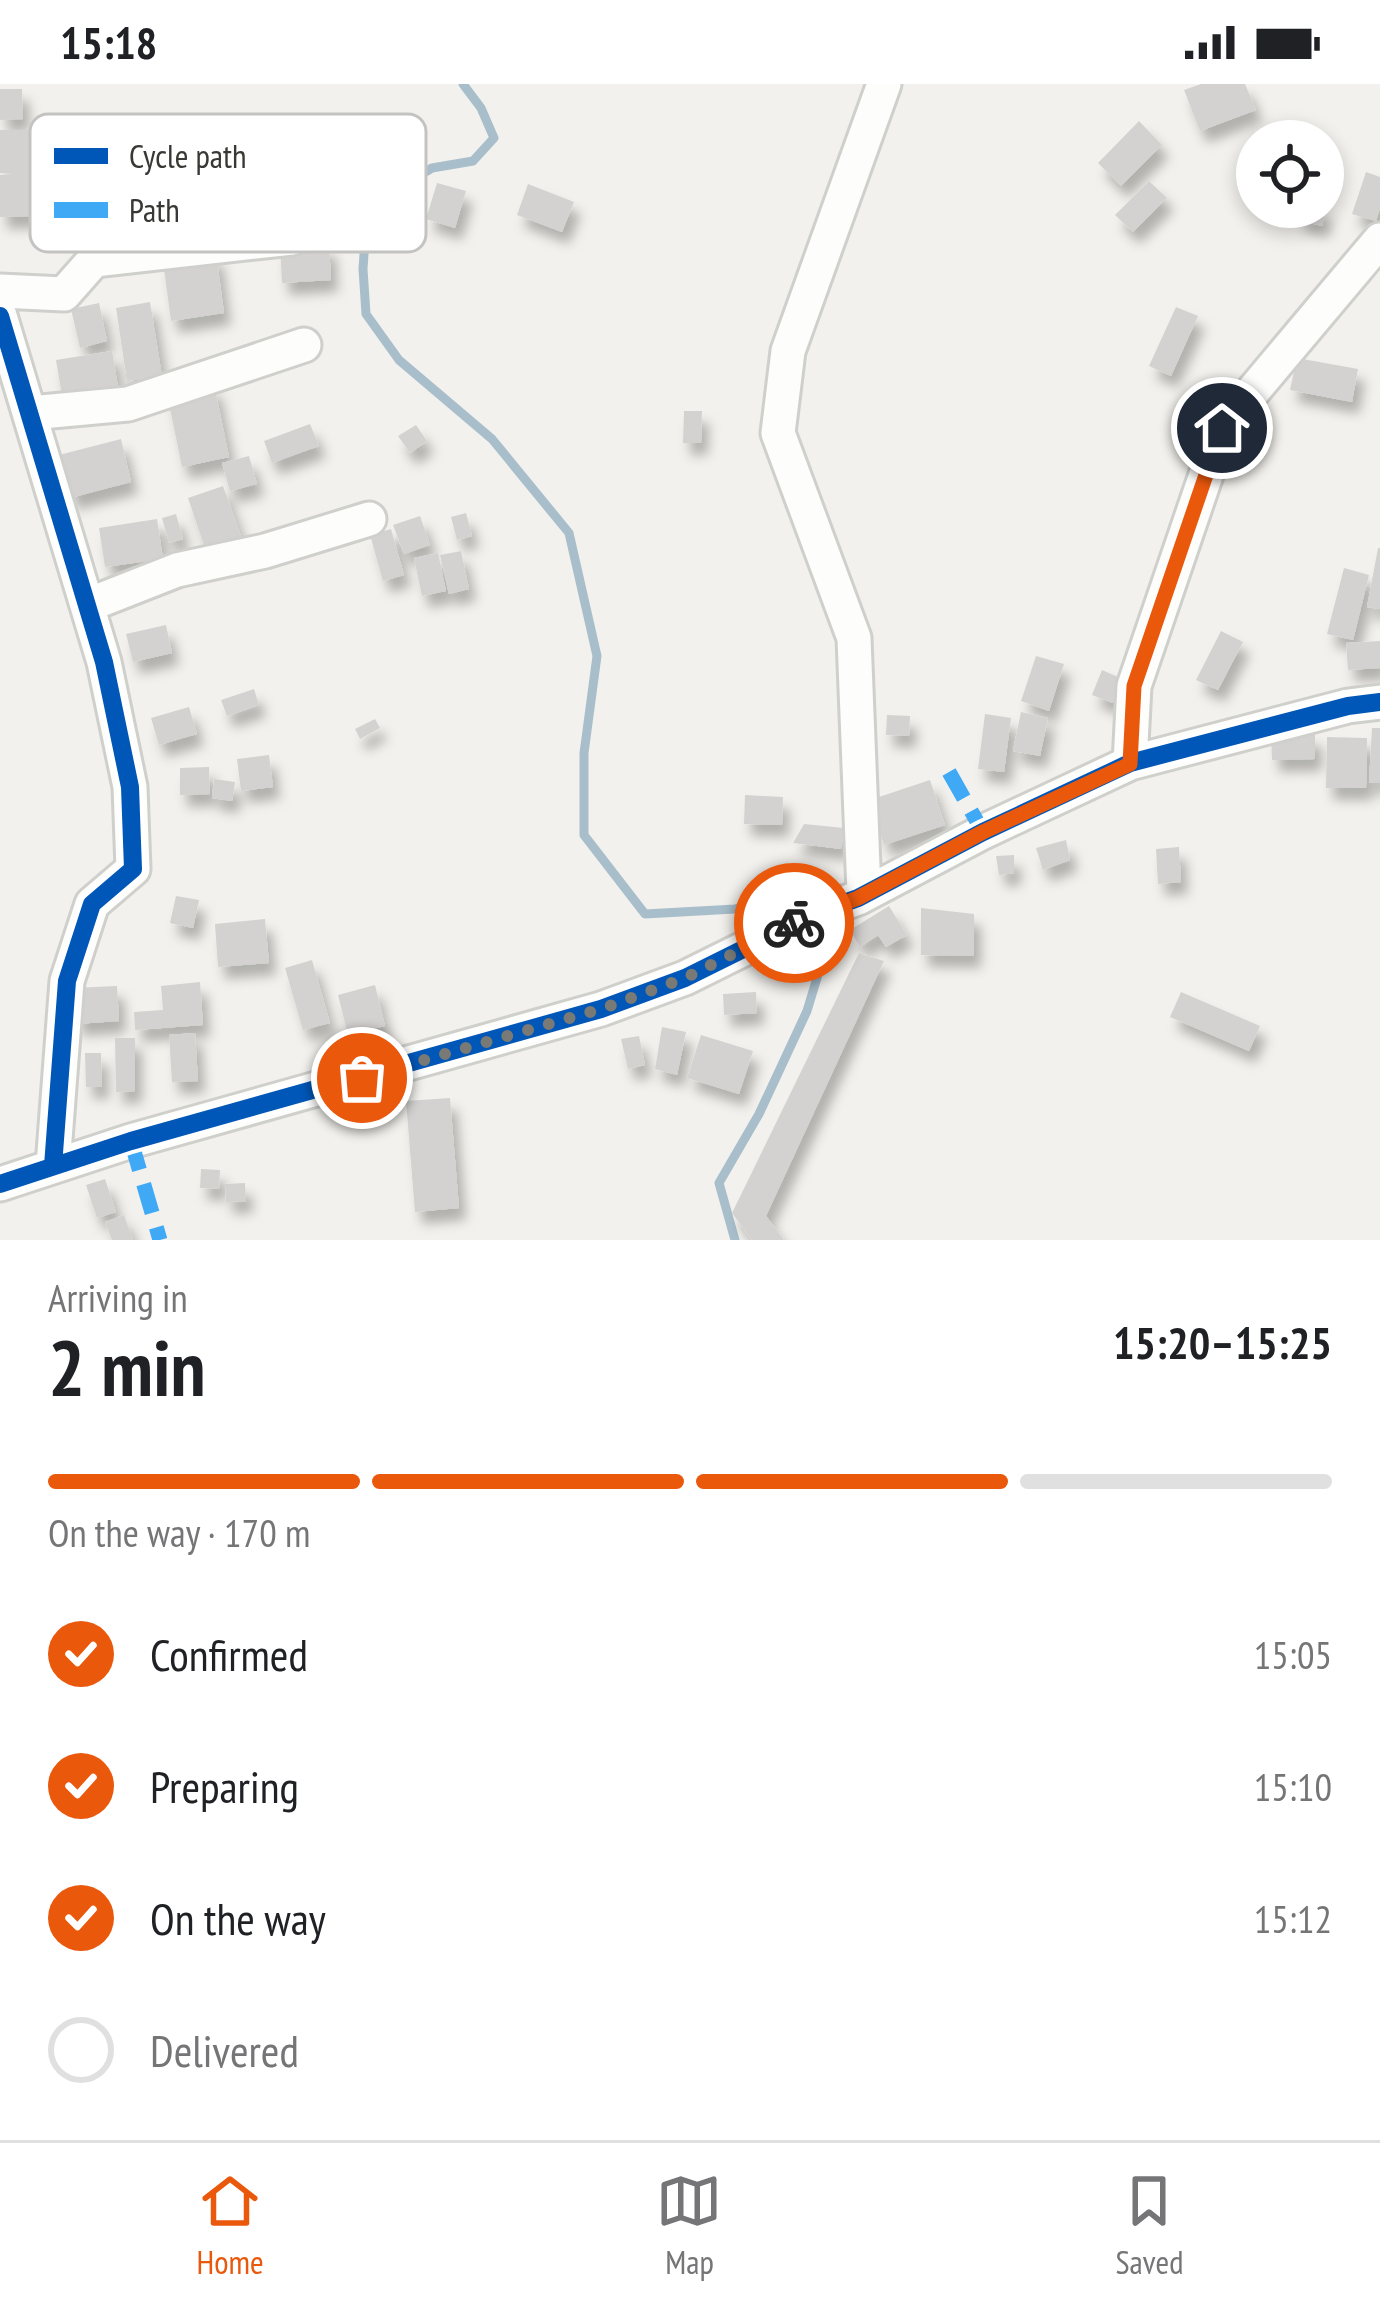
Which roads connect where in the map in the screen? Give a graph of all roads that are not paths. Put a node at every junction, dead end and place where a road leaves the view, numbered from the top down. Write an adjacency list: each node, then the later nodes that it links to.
1 (884, 84): 12 (street)
2 (1380, 240): 11 (street)
3 (166, 252): 4 (street)
4 (0, 291)
5 (0, 316): 7 (street)
6 (304, 345): 7 (street)
7 (31, 413): 9 (street)
8 (369, 519): 9 (street)
9 (88, 605): 13 (street)
10 (1380, 702): 11 (street)
11 (1130, 764): 12 (street)
12 (861, 896): 13 (street)
13 (53, 1166): 14 (street)
14 (0, 1184)

